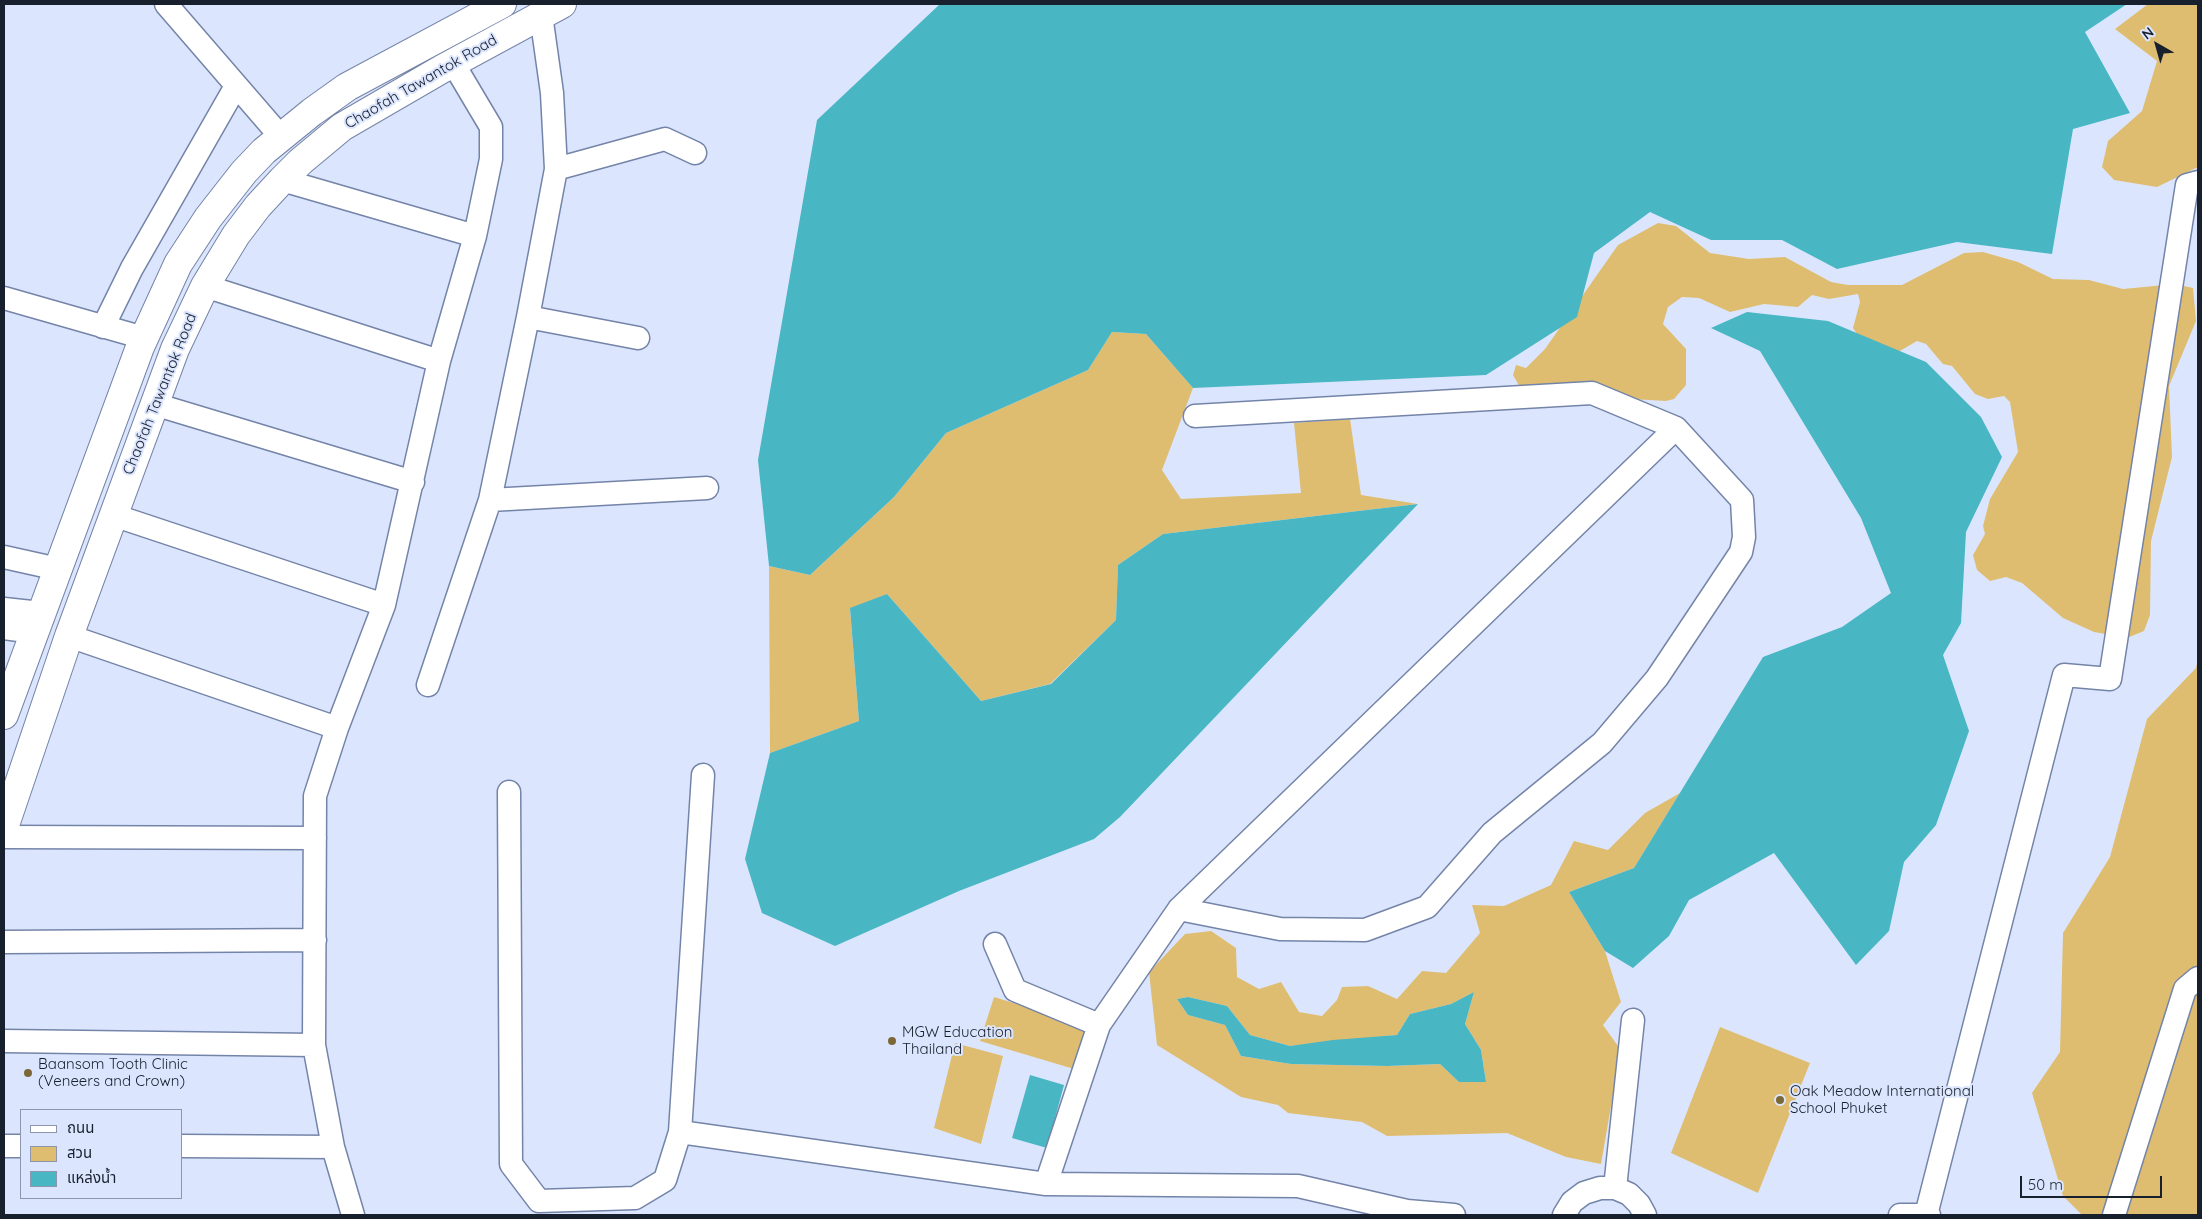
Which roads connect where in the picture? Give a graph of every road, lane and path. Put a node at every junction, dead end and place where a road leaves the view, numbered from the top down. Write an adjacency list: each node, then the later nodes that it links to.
1 (166, 4): 5 (street)
2 (502, 4): 6 (main road, Chaofah Tawantok Road)
3 (552, 9): 4 (main road, Chaofah Tawantok Road); 8 (street)
4 (453, 63): 9 (main road, Chaofah Tawantok Road); 11 (street)
5 (236, 86): 6 (street); 15 (street)
6 (281, 137): 16 (main road, Chaofah Tawantok Road)
7 (695, 153): 8 (street)
8 (556, 169): 14 (street)
9 (282, 180): 11 (street); 12 (main road, Chaofah Tawantok Road)
10 (2198, 182): 62 (street)
11 (474, 236): 18 (street)
12 (205, 286): 18 (street); 19 (main road, Chaofah Tawantok Road)
13 (4, 298): 15 (street)
14 (528, 317): 17 (street); 24 (street)
15 (103, 327): 16 (street)
16 (144, 338): 27 (main road, Chaofah Tawantok Road)
17 (638, 338)
18 (439, 361): 22 (street)
19 (154, 404): 22 (street); 25 (main road, Chaofah Tawantok Road)
20 (1195, 416): 21 (street)
21 (1676, 428): 41 (street); 41 (street)
22 (413, 482): 28 (street)
23 (707, 488): 24 (street)
24 (490, 500): 33 (street)
25 (113, 515): 28 (street); 32 (main road, Chaofah Tawantok Road)
26 (4, 557): 27 (street)
27 (58, 569): 30 (main road, Chaofah Tawantok Road)
28 (384, 606): 35 (street)
29 (4, 609): 30 (street)
30 (38, 622): 31 (street); 34 (main road, Chaofah Tawantok Road)
31 (4, 628)
32 (69, 636): 35 (street); 38 (main road, Chaofah Tawantok Road)
33 (428, 685)
34 (4, 716)
35 (337, 728): 40 (street)
36 (702, 775): 50 (street)
37 (509, 792): 50 (street)
38 (4, 828)
39 (4, 837): 40 (street)
40 (316, 838): 42 (street)
41 (1179, 909): 47 (street)
42 (315, 940): 43 (street); 49 (street)
43 (4, 942)
44 (995, 944): 47 (street)
45 (2198, 978): 63 (street)
46 (1633, 1020): 56 (street)
47 (1099, 1026): 55 (street)
48 (4, 1041): 49 (street)
49 (314, 1045): 54 (street)
50 (680, 1132): 55 (street)
51 (4, 1146): 52 (street)
52 (20, 1146)
53 (182, 1146): 54 (street)
54 (333, 1147): 57 (street)
55 (1046, 1184): 58 (street)
56 (1615, 1188): 59 (street); 60 (street)
57 (353, 1215)
58 (1454, 1215)
59 (1564, 1215)
60 (1645, 1215)
61 (1900, 1215): 62 (street)
62 (1928, 1215)
63 (2114, 1215)

